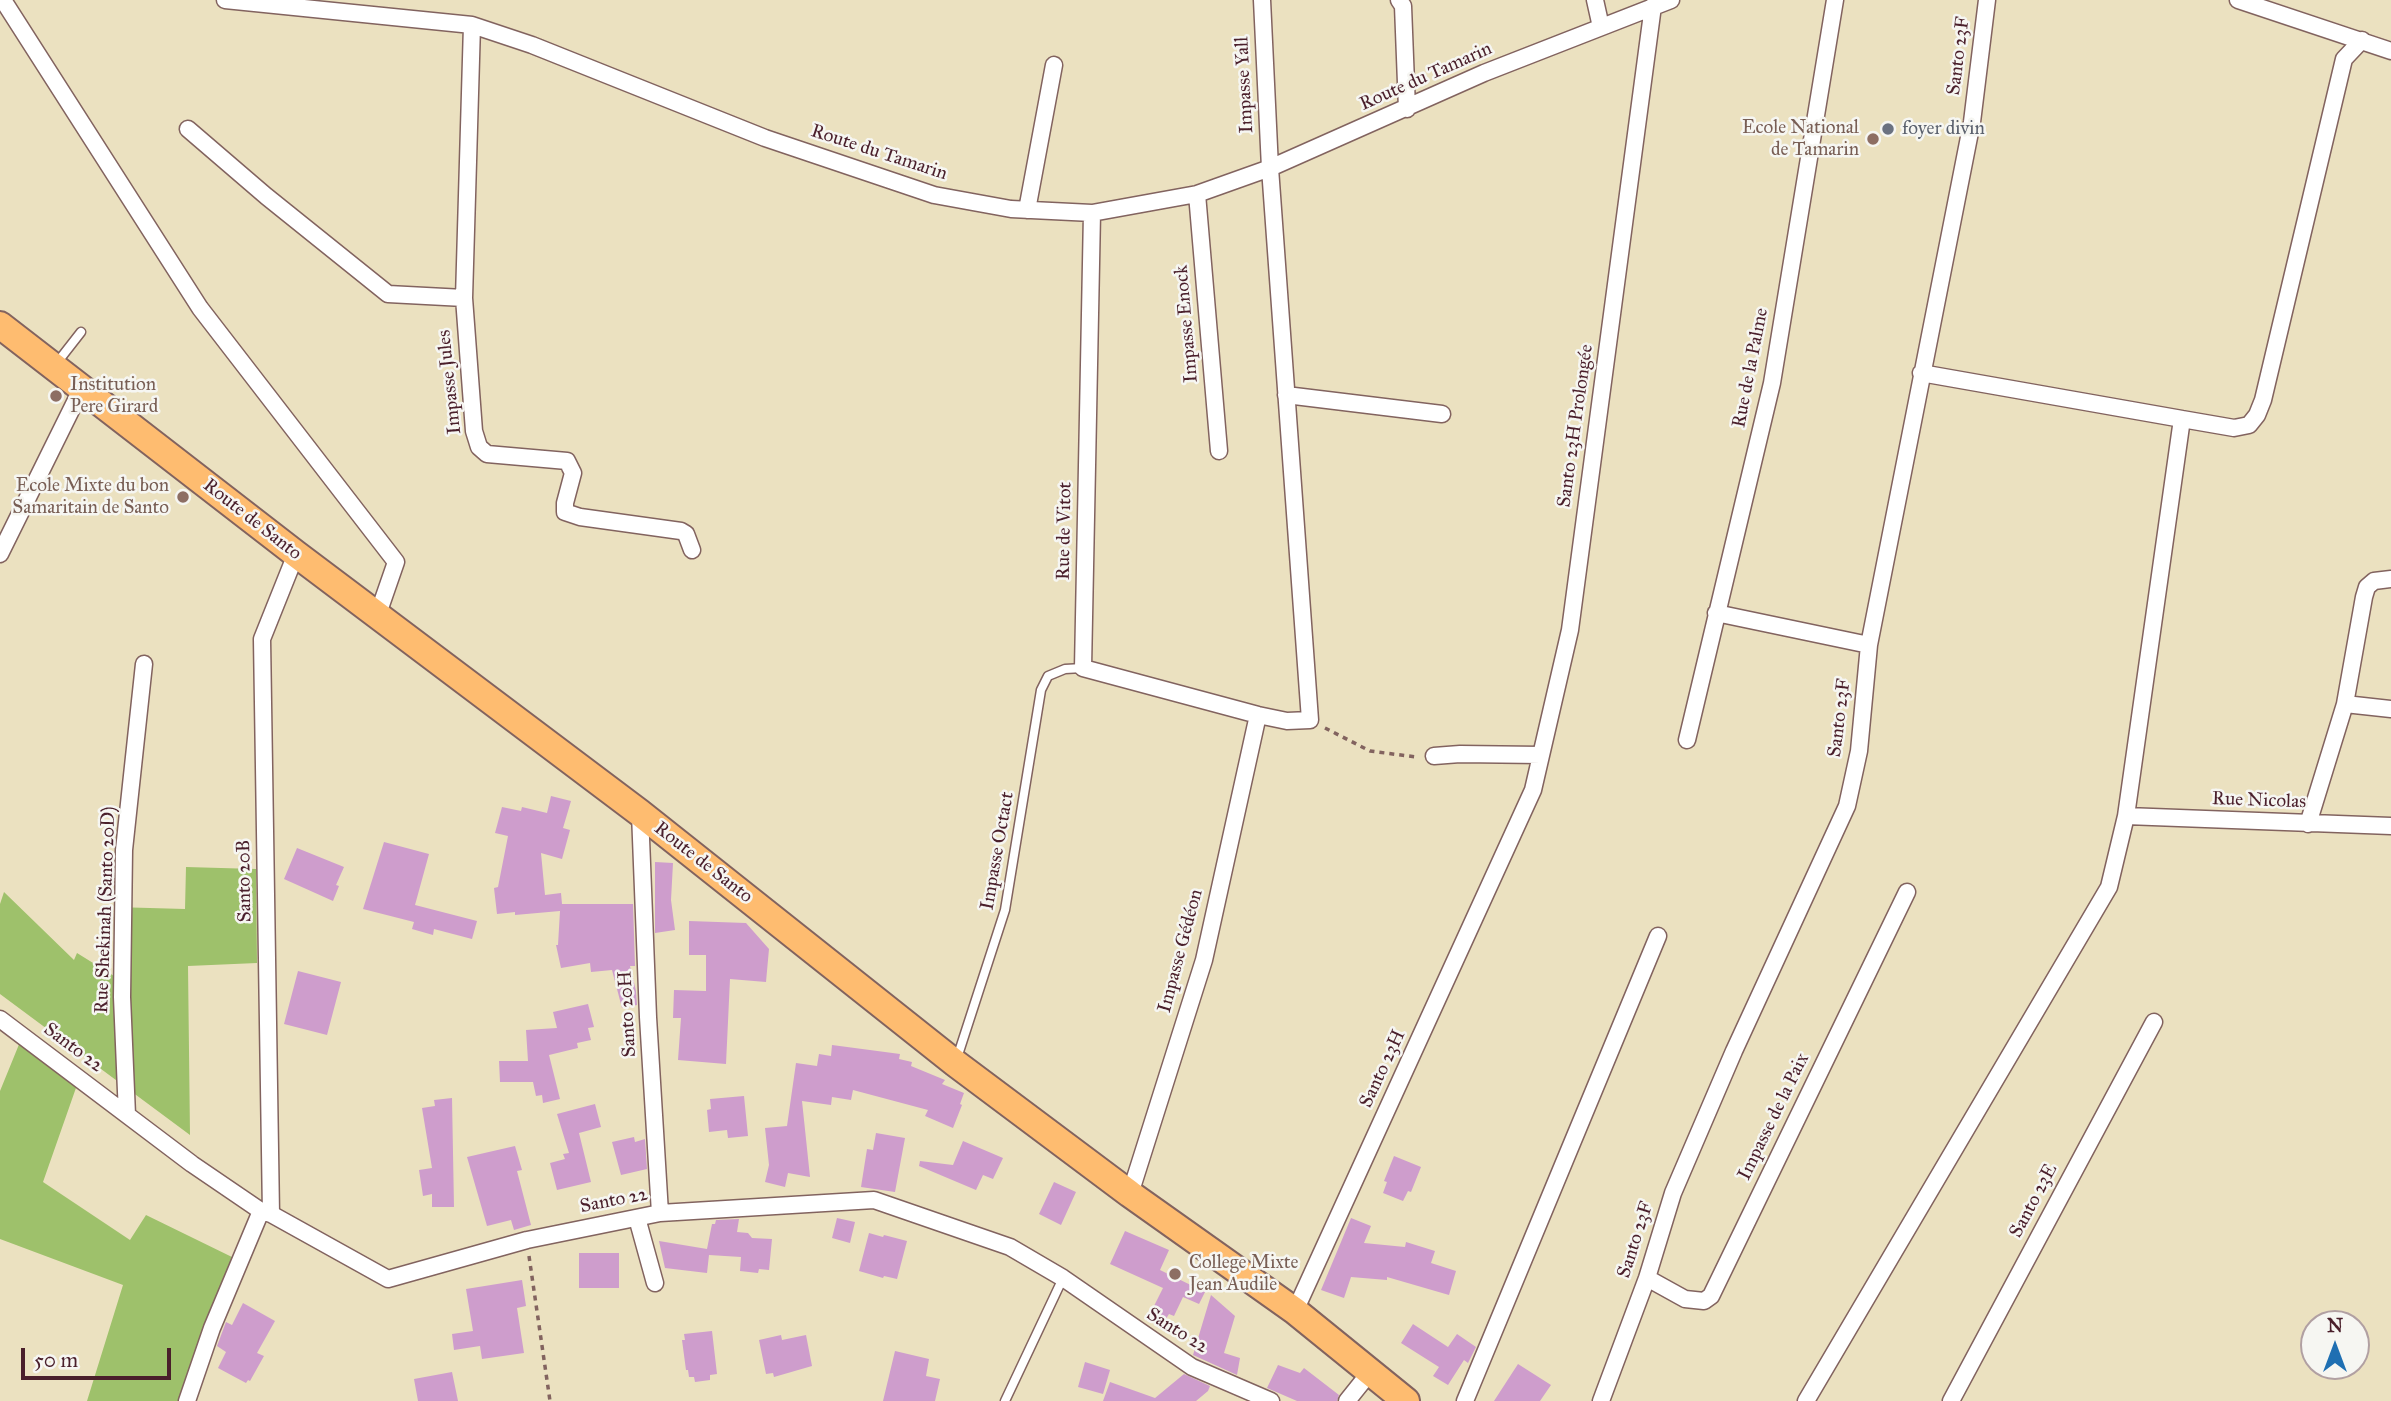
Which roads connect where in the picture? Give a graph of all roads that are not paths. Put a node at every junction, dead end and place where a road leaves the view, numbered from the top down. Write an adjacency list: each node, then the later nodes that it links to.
1 (4, 0): 37 (street)
2 (225, 0): 11 (street, Route du Tamarin)
3 (1262, 0): 18 (street, Impasse Yall)
4 (1399, 0): 16 (street)
5 (1595, 0): 12 (street)
6 (1671, 0): 10 (street, Route du Tamarin)
7 (1835, 0): 36 (street, Rue de la Palme)
8 (1987, 0): 26 (street, Santo 23F)
9 (2238, 0): 13 (street)
10 (1653, 6): 12 (street, Route du Tamarin); 45 (street, Santo 23H Prolongée)
11 (472, 25): 20 (street, Route du Tamarin); 22 (street, Impasse Jules)
12 (1601, 26): 16 (street, Route du Tamarin)
13 (2362, 40): 14 (street); 30 (street)
14 (2391, 51)
15 (1054, 65): 20 (street)
16 (1407, 108): 18 (street, Route du Tamarin)
17 (188, 130): 22 (street)
18 (1270, 168): 19 (street, Route du Tamarin); 28 (street, Impasse Yall)
19 (1197, 194): 21 (street, Route du Tamarin); 31 (street, Impasse Enock)
20 (1027, 210): 21 (street, Route du Tamarin)
21 (1092, 213): 40 (street, Rue de Vitot)
22 (464, 298): 32 (street, Impasse Jules)
23 (0, 325): 25 (main road, Route de Santo)
24 (80, 332): 25 (lane)
25 (54, 367): 27 (main road, Route de Santo)
26 (1921, 373): 30 (street); 38 (street, Santo 23F)
27 (82, 388): 33 (street); 34 (main road, Route de Santo)
28 (1286, 395): 29 (street); 43 (street, Impasse Yall)
29 (1442, 414)
30 (2182, 419): 48 (street)
31 (1219, 451)
32 (692, 550)
33 (0, 554)
34 (296, 554): 37 (main road, Route de Santo); 59 (street, Santo 20B)
35 (2391, 579): 41 (street)
36 (1716, 613): 38 (street); 44 (street, Rue de la Palme)
37 (378, 614): 47 (main road, Route de Santo)
38 (1869, 645): 63 (street, Santo 23F)
39 (144, 664): 57 (street, Rue Shekinah (Santo 20D))
40 (1083, 668): 43 (street); 56 (lane, Impasse Octact)
41 (2345, 704): 42 (street); 49 (street)
42 (2391, 709)
43 (1258, 715): 58 (street, Impasse Gédéon)
44 (1687, 740)
45 (1541, 755): 46 (street); 51 (street, Santo 23H Prolongée)
46 (1426, 757)
47 (640, 813): 56 (main road, Route de Santo); 60 (street, Santo 20H)
48 (2126, 816): 49 (street, Rue Nicolas); 74 (street)
49 (2308, 824): 50 (street, Rue Nicolas)
50 (2391, 826)
51 (1509, 845): 65 (street, Santo 23H)
52 (1907, 892): 63 (street, Impasse de la Paix)
53 (1658, 936): 72 (street)
54 (0, 1019): 57 (street, Santo 22)
55 (2154, 1022): 75 (street, Santo 23E)
56 (955, 1063): 58 (main road, Route de Santo)
57 (127, 1115): 59 (street, Santo 22)
58 (1130, 1194): 65 (main road, Route de Santo)
59 (266, 1213): 61 (street, Santo 22); 67 (street)
60 (660, 1213): 61 (street, Santo 22); 62 (street, Santo 22)
61 (637, 1218): 64 (street)
62 (1063, 1278): 68 (lane); 69 (street, Santo 22)
63 (1647, 1278): 73 (street, Santo 23F)
64 (655, 1283)
65 (1295, 1311): 66 (main road, Route de Santo)
66 (1371, 1371): 70 (street); 71 (main road, Route de Santo)
67 (187, 1401)
68 (1004, 1401)
69 (1271, 1401)
70 (1347, 1401)
71 (1406, 1401)
72 (1465, 1401)
73 (1601, 1401)
74 (1806, 1401)
75 (1951, 1401)

